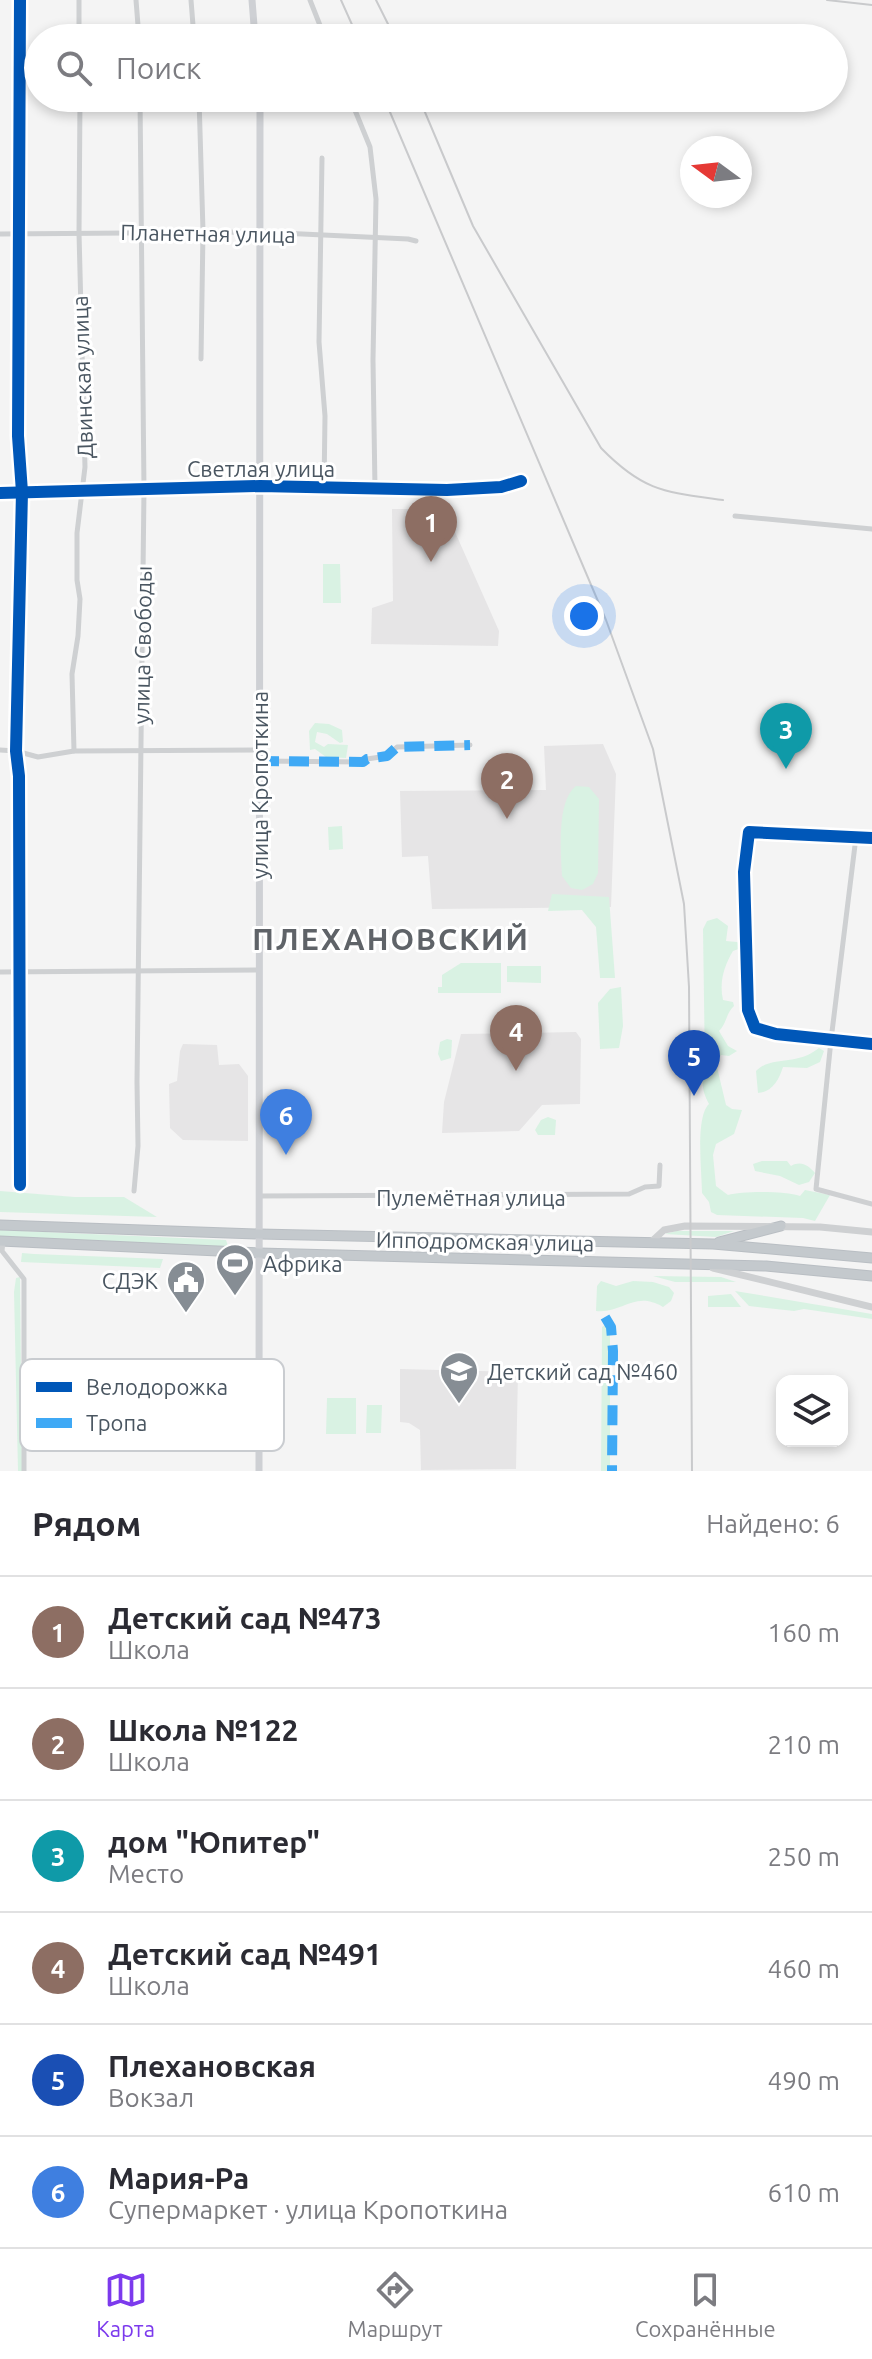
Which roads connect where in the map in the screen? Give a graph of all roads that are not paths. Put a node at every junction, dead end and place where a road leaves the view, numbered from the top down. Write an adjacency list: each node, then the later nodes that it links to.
1 (20, 0): 23 (street)
2 (79, 0): 7 (street)
3 (136, 0): 8 (street)
4 (191, 0): 9 (street)
5 (252, 0): 10 (main road)
6 (310, 0): 11 (street)
7 (79, 24)
8 (138, 24)
9 (193, 24)
10 (254, 24)
11 (319, 24)
12 (80, 112): 21 (street, Двинская улица)
13 (140, 112): 18 (street, улица Свободы)
14 (199, 112): 19 (street)
15 (260, 112): 20 (main road, улица Кропоткина)
16 (355, 112): 25 (street)
17 (322, 158): 24 (street)
18 (143, 231): 19 (street, Планетная улица); 21 (street, Планетная улица); 32 (street, улица Свободы)
19 (203, 231): 20 (street, Планетная улица); 27 (street)
20 (260, 232): 24 (street, Планетная улица); 29 (main road, улица Кропоткина)
21 (79, 233): 23 (street, Планетная улица); 31 (street, Двинская улица)
22 (0, 234): 23 (street, Планетная улица)
23 (21, 234): 34 (street)
24 (320, 235): 25 (street, Планетная улица); 30 (street)
25 (375, 238): 26 (street, Планетная улица); 33 (street)
26 (416, 241)
27 (201, 359)
28 (521, 481): 33 (street, Светлая улица)
29 (260, 486): 30 (street, Светлая улица); 32 (street, Светлая улица); 41 (main road, улица Кропоткина)
30 (324, 488): 33 (street, Светлая улица)
31 (84, 489): 32 (street, Светлая улица); 34 (street, Светлая улица); 43 (street, Двинская улица)
32 (144, 489): 40 (street, улица Свободы)
33 (375, 489)
34 (22, 492): 35 (street, Светлая улица); 42 (street)
35 (0, 493)
36 (735, 516): 37 (street)
37 (872, 529)
38 (470, 745): 44 (street)
39 (0, 750): 42 (street)
40 (141, 750): 41 (street); 43 (street); 48 (street, улица Свободы)
41 (259, 750): 44 (main road, улица Кропоткина)
42 (16, 751): 43 (street); 50 (street)
43 (74, 751)
44 (259, 761): 47 (main road, улица Кропоткина)
45 (856, 837): 46 (street); 51 (street); 51 (street)
46 (872, 838)
47 (259, 970): 48 (street); 56 (main road, улица Кропоткина)
48 (140, 971): 50 (street); 55 (street, улица Свободы)
49 (0, 972): 50 (street)
50 (20, 972): 54 (street)
51 (831, 1040): 52 (street); 57 (street)
52 (872, 1044)
53 (660, 1165): 56 (street, Пулемётная улица)
54 (20, 1185)
55 (134, 1191)
56 (259, 1196): 61 (main road, улица Кропоткина)
57 (872, 1204)
58 (0, 1225): 61 (highway, Ипподромская улица)
59 (781, 1226): 60 (street); 63 (street); 64 (highway)
60 (872, 1232)
61 (259, 1234): 63 (highway, Ипподромская улица); 65 (main road, улица Кропоткина)
62 (1, 1241): 65 (highway, Ипподромская улица); 70 (street)
63 (650, 1243): 64 (highway, Ипподромская улица)
64 (713, 1244): 66 (highway, Ипподромская улица)
65 (259, 1253): 67 (highway, Ипподромская улица); 71 (main road, улица Кропоткина)
66 (872, 1258)
67 (704, 1265): 68 (highway, Ипподромская улица); 69 (street)
68 (872, 1276)
69 (872, 1307)
70 (24, 1359)
71 (259, 1359)

